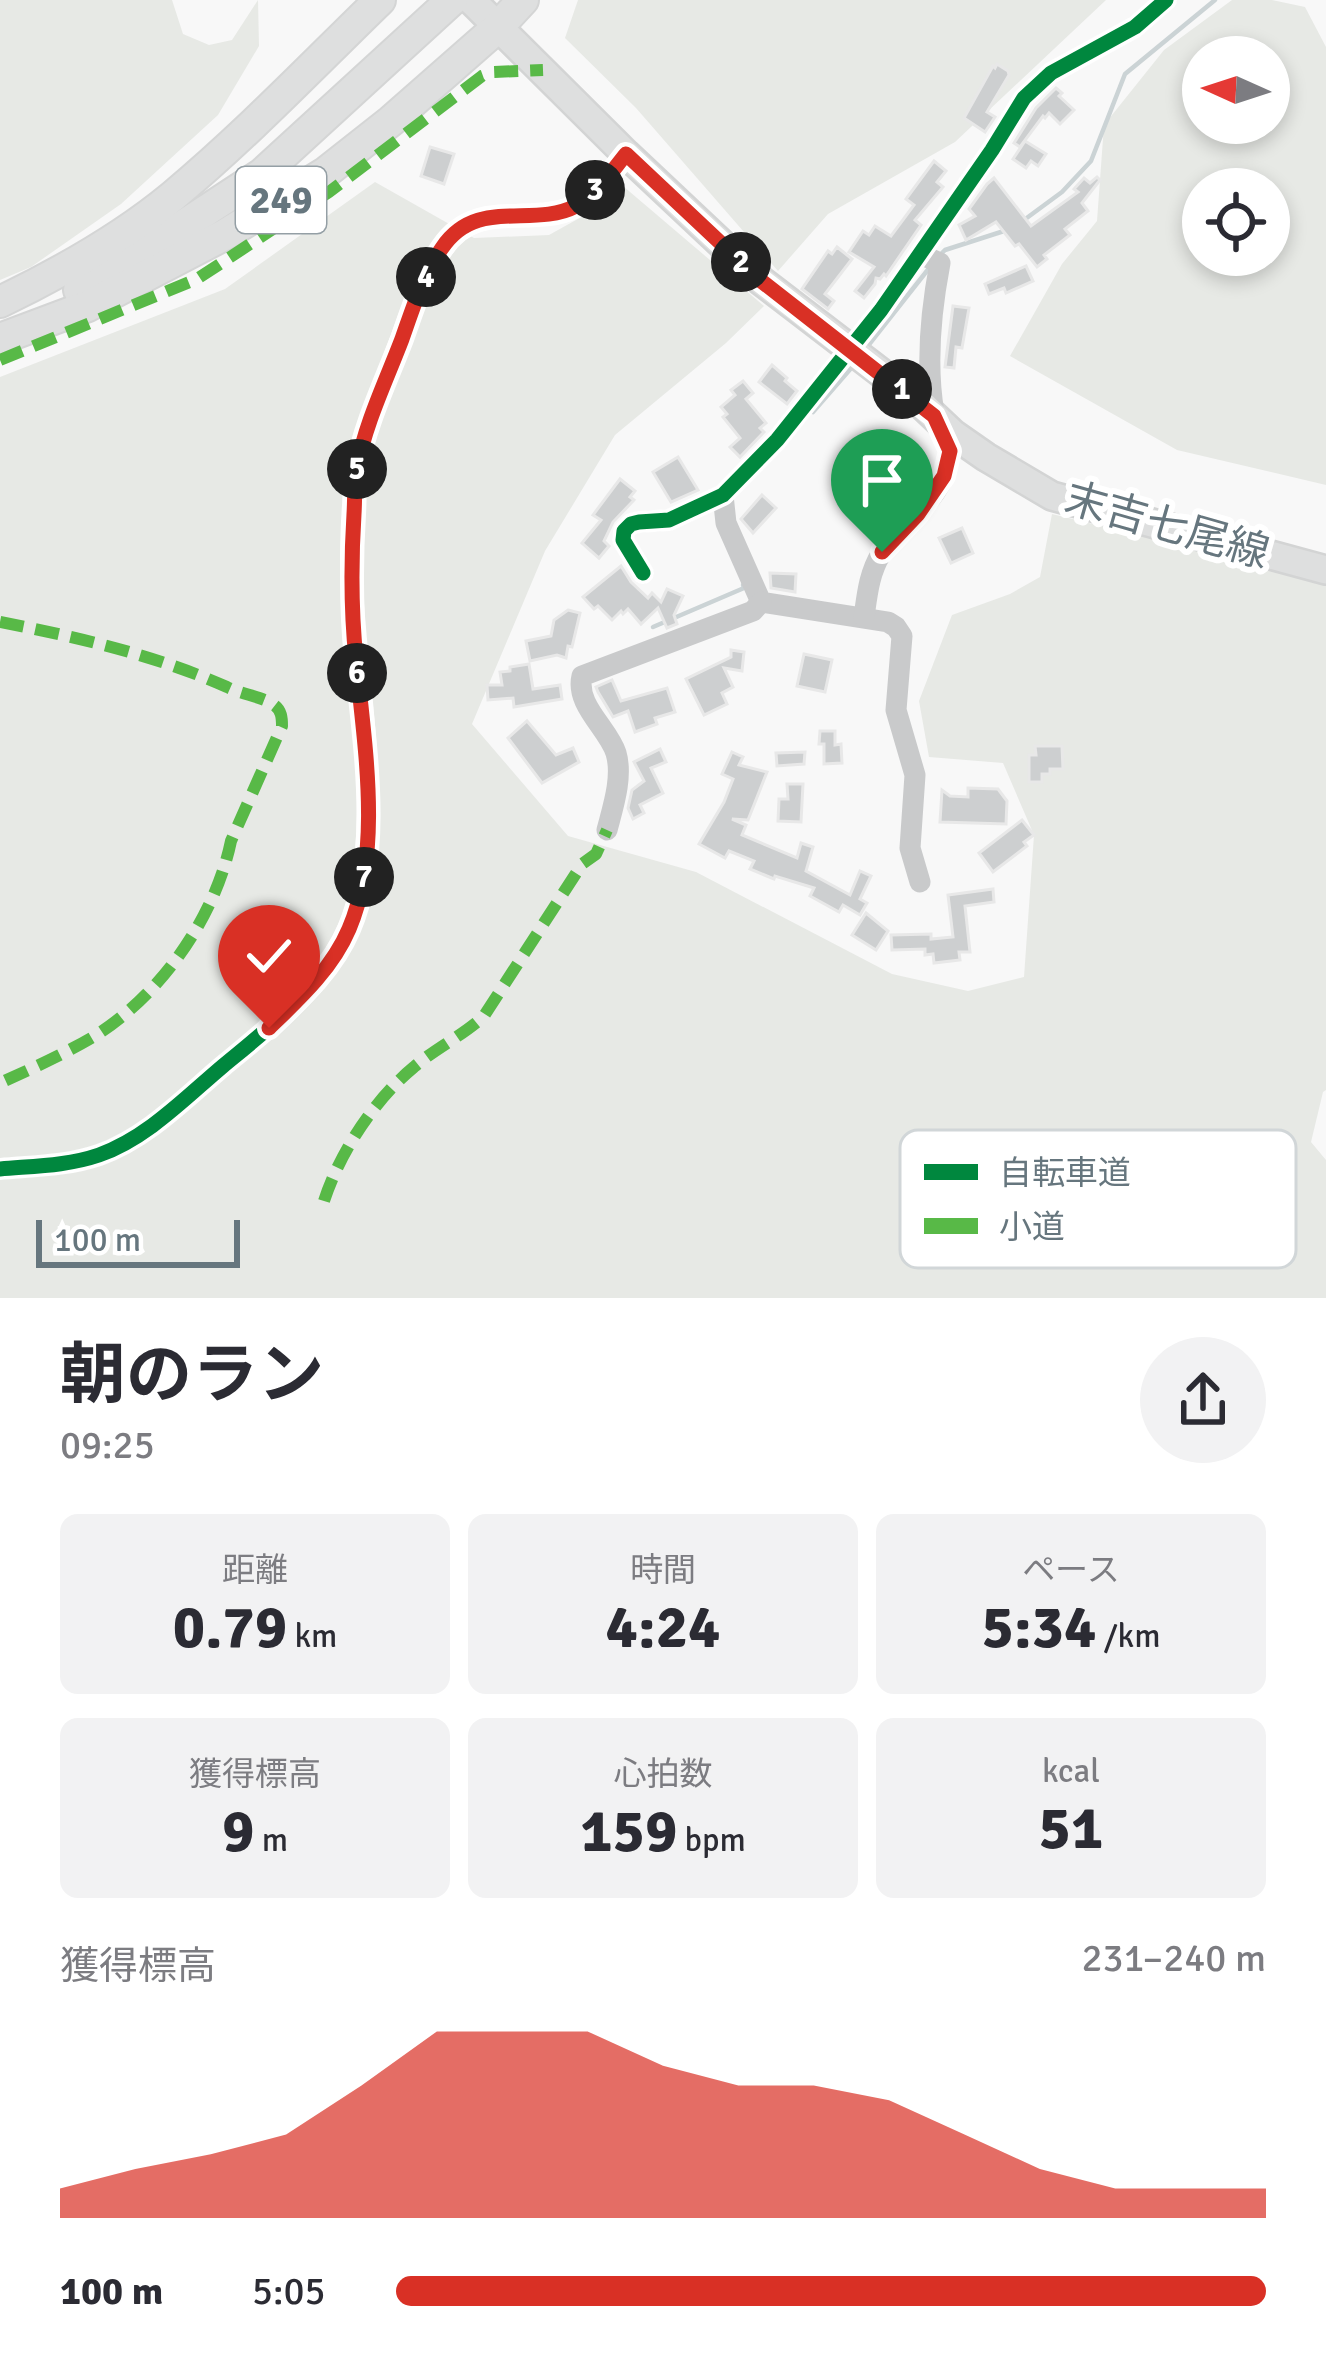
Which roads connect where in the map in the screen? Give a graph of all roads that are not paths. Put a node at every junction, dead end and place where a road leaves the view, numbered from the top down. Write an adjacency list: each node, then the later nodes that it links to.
1 (380, 0): 8 (highway, 249)
2 (524, 0): 5 (highway, 249)
3 (1166, 0): 7 (street)
4 (455, 2): 5 (main road, 末吉七尾線); 9 (highway, 249)
5 (498, 27): 6 (main road, 末吉七尾線); 10 (highway, 249)
6 (626, 154): 11 (main road, 末吉七尾線); 20 (street)
7 (920, 254): 11 (street); 12 (street)
8 (0, 302)
9 (0, 322)
10 (0, 339)
11 (849, 349): 12 (main road, 末吉七尾線); 13 (street)
12 (934, 416): 14 (main road, 末吉七尾線); 17 (street)
13 (723, 495): 15 (street); 16 (street)
14 (1326, 570)
15 (643, 573)
16 (761, 602): 17 (street); 18 (street)
17 (864, 617): 19 (street)
18 (608, 830)
19 (920, 882)
20 (0, 1169)

